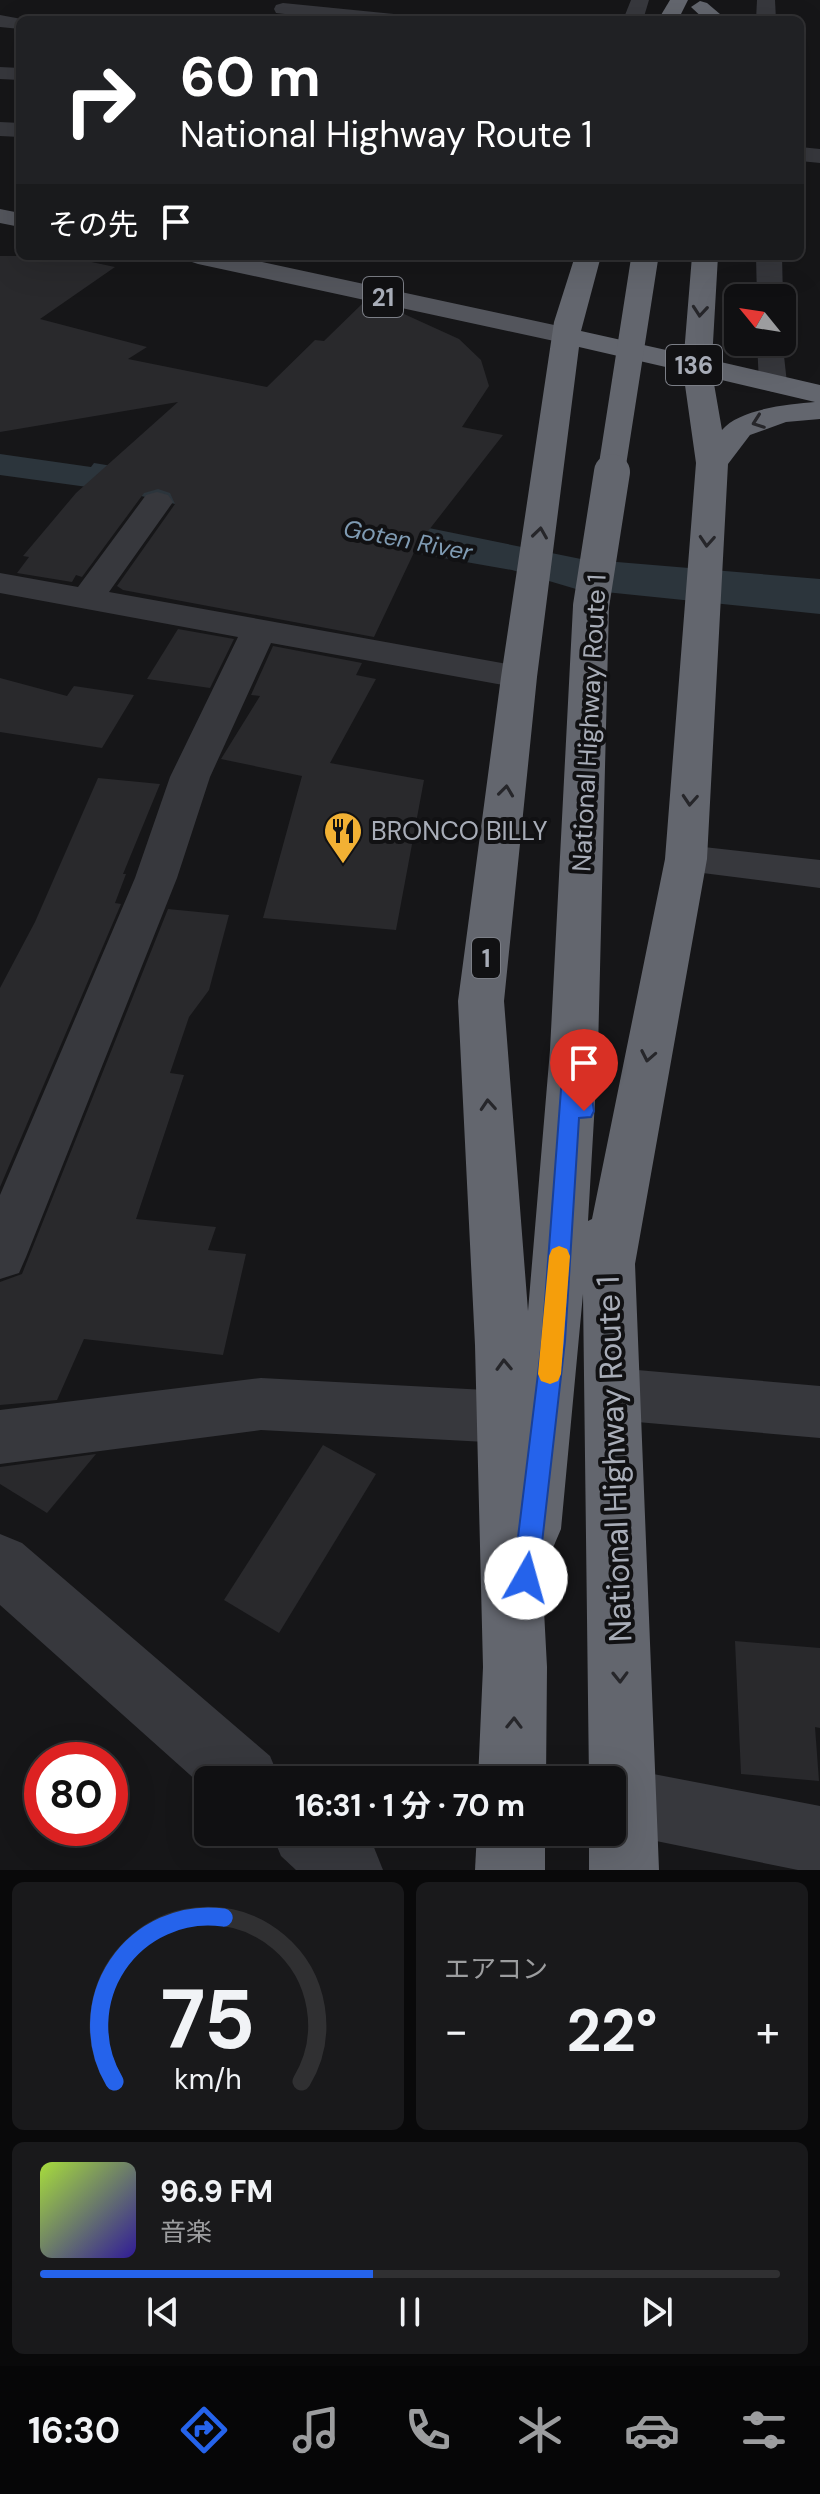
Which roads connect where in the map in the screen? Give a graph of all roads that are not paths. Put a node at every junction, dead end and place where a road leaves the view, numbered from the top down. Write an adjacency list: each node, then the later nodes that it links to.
1 (330, 0): 2 (street)
2 (342, 16)
3 (218, 260): 10 (main road, 21)
4 (258, 260): 10 (main road, 21)
5 (586, 260): 10 (highway, 1)
6 (644, 260): 24 (highway, National Highway Route 1 / 1, bridge)
7 (705, 260): 11 (highway, 1, one-way to 11)
8 (769, 260): 9 (street)
9 (770, 284)
10 (568, 329): 11 (highway, 136); 21 (highway, 1, one-way to 10)
11 (697, 356): 12 (highway, 136); 16 (highway, 1)
12 (772, 363): 13 (highway, 136); 14 (highway, 136)
13 (820, 374)
14 (820, 394)
15 (820, 410): 16 (highway, one-way to 16)
16 (712, 463): 22 (highway, 1, one-way to 22)
17 (157, 502): 19 (street)
18 (0, 583): 19 (street)
19 (87, 599): 20 (street)
20 (259, 631): 21 (street); 25 (street)
21 (519, 677): 29 (highway, 1, one-way to 21)
22 (686, 859): 23 (street); 26 (highway, 1, one-way to 26)
23 (820, 874)
24 (574, 1050): 26 (highway, National Highway Route 1 / 1); 32 (highway, National Highway Route 1 / 1)
25 (0, 1257)
26 (609, 1264): 27 (highway, National Highway Route 1 / 1)
27 (614, 1394): 28 (street); 35 (highway, National Highway Route 1 / 1, one-way to 35)
28 (820, 1412)
29 (505, 1417): 30 (street); 32 (highway, 1)
30 (0, 1437)
31 (0, 1564): 33 (street)
32 (515, 1667): 34 (highway, 1, one-way to 32)
33 (230, 1766)
34 (512, 1766)
35 (621, 1766)
36 (626, 1803): 37 (street)
37 (820, 1840)
38 (321, 1846): 41 (street)
39 (511, 1846): 42 (highway)
40 (623, 1846): 43 (highway, National Highway Route 1 / 1)
41 (348, 1870)
42 (510, 1870)
43 (624, 1870)

